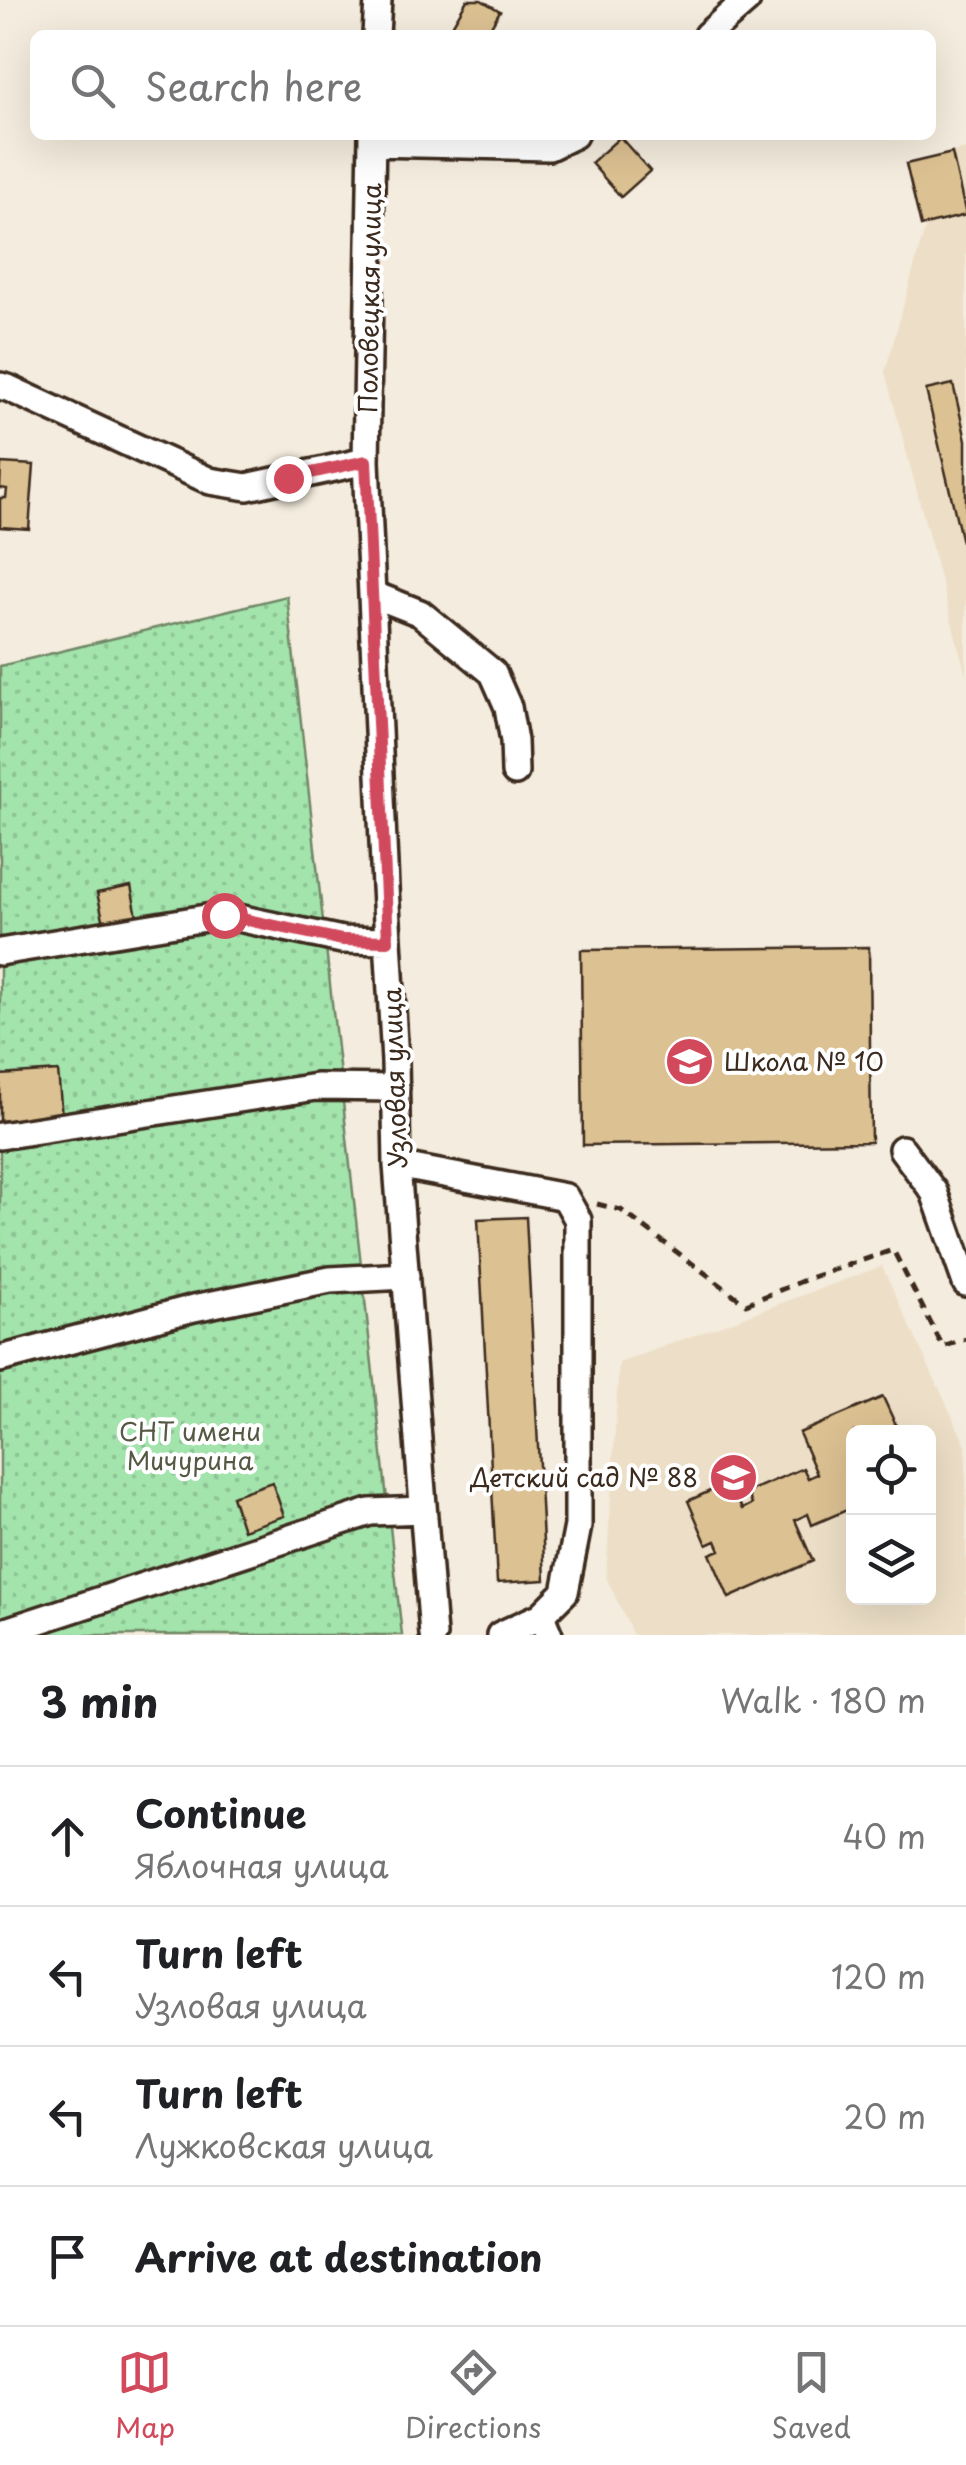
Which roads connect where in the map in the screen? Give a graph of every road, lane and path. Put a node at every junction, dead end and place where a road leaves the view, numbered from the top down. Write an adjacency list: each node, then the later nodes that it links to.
1 (378, 0): 3 (street)
2 (747, 0): 4 (street)
3 (376, 30)
4 (714, 30)
5 (372, 140): 9 (street, Половецкая улица)
6 (394, 140): 7 (street)
7 (564, 140)
8 (0, 386): 9 (street)
9 (366, 461): 10 (street, Узловая улица)
10 (372, 594): 11 (street); 12 (street, Узловая улица)
11 (515, 772)
12 (388, 941): 13 (street); 14 (street, Узловая улица)
13 (0, 952)
14 (396, 1088): 15 (street); 17 (street, Узловая улица)
15 (0, 1136)
16 (902, 1150): 20 (street)
17 (398, 1165): 18 (street); 19 (street, Узловая улица)
18 (565, 1196): 21 (path); 24 (street)
19 (406, 1276): 22 (street); 23 (street, Узловая улица)
20 (966, 1284)
21 (966, 1338)
22 (0, 1359)
23 (423, 1510): 25 (street); 26 (street, Узловая улица)
24 (545, 1625): 27 (street)
25 (0, 1633)
26 (433, 1635)
27 (500, 1635)

